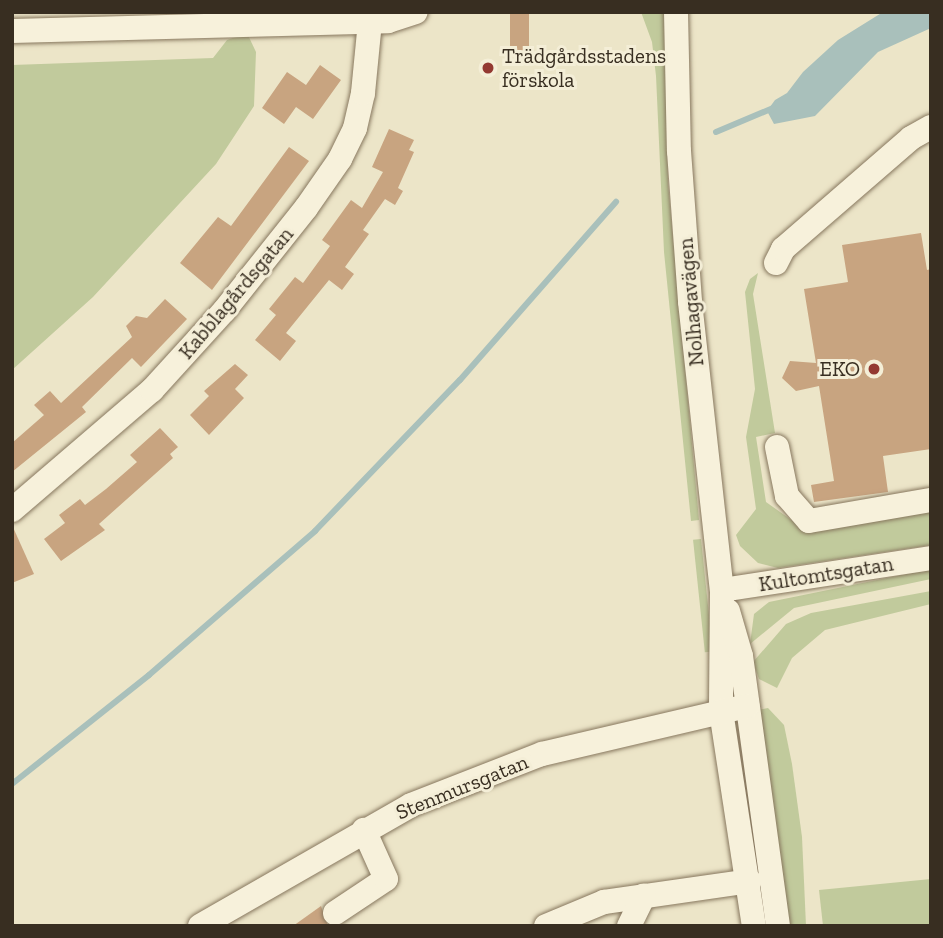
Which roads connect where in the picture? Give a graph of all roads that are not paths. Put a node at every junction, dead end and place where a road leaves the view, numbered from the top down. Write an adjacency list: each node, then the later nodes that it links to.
1 (416, 12): 3 (street)
2 (676, 12): 11 (street, Nolhagavägen)
3 (371, 16): 4 (street); 9 (street, Kabblagårdsgatan)
4 (12, 31)
5 (931, 127): 6 (street)
6 (776, 263)
7 (777, 447): 8 (street)
8 (931, 500)
9 (12, 510)
10 (931, 558): 11 (street, Kultomtsgatan)
11 (722, 590): 12 (street, Nolhagavägen); 13 (street, Nolhagavägen)
12 (747, 706): 13 (street, Stenmursgatan); 22 (street, Nolhagavägen)
13 (721, 711): 14 (street, Stenmursgatan); 15 (street, Nolhagavägen)
14 (365, 830): 17 (street); 18 (street, Stenmursgatan)
15 (749, 881): 16 (street); 21 (street, Nolhagavägen)
16 (644, 895): 19 (street); 20 (street)
17 (335, 913)
18 (200, 926)
19 (546, 926)
20 (629, 926)
21 (754, 926)
22 (778, 926)

